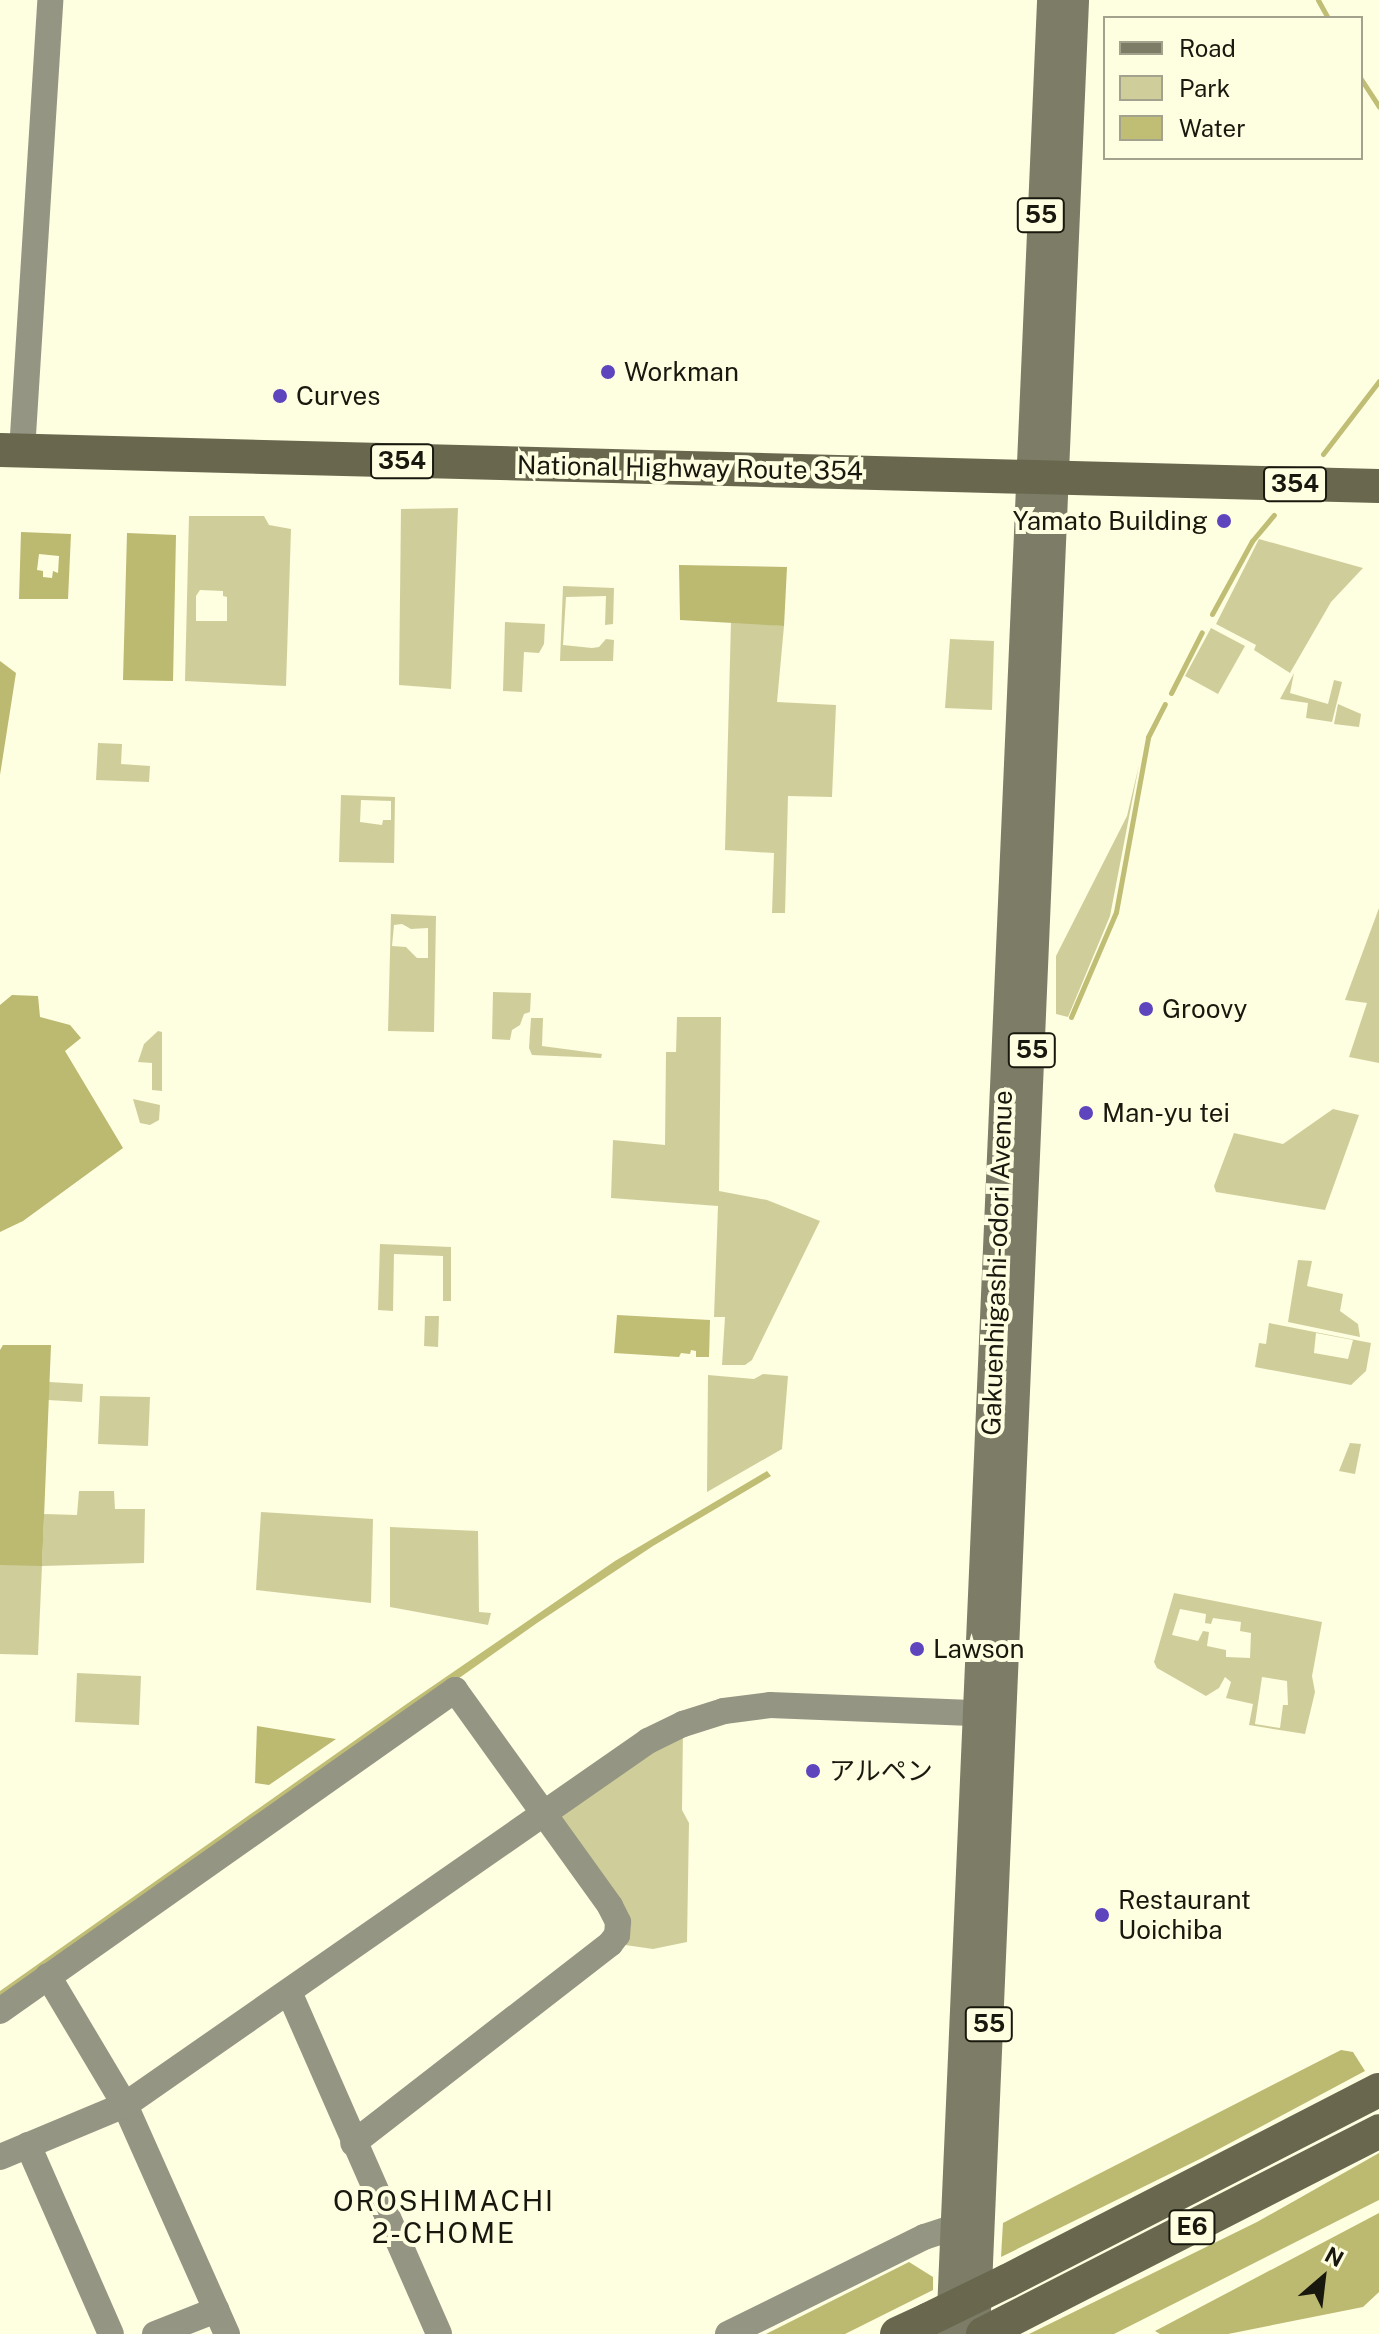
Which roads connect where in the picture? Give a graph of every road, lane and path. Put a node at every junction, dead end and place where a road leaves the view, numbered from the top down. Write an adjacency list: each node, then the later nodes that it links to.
1 (50, 0): 4 (street)
2 (1051, 0): 5 (main road, Gakuenhigashi-odori Avenue / 55)
3 (1075, 0): 5 (main road, Gakuenhigashi-odori Avenue / 55)
4 (11, 450): 5 (highway, National Highway Route 354 / 354)
5 (1042, 476): 6 (highway, National Highway Route 354 / 354); 7 (main road, Gakuenhigashi-odori Avenue / 55)
6 (1379, 486)
7 (991, 1714): 8 (street); 18 (main road, Gakuenhigashi-odori Avenue / 55); 21 (main road, Gakuenhigashi-odori Avenue / 55)
8 (544, 1812): 9 (street); 10 (street); 15 (street)
9 (48, 1976): 11 (street); 13 (street)
10 (289, 1992): 13 (street); 15 (street)
11 (0, 2011)
12 (1379, 2090): 20 (highway, E6, bridge)
13 (125, 2105): 16 (street); 19 (street)
14 (1379, 2131): 21 (highway, E6)
15 (353, 2143): 25 (street)
16 (28, 2145): 17 (street); 22 (street)
17 (0, 2157)
18 (955, 2227): 20 (main road, Gakuenhigashi-odori Avenue / 55); 26 (street)
19 (216, 2310): 23 (street); 24 (street)
20 (925, 2329)
21 (988, 2330)
22 (111, 2334)
23 (155, 2334)
24 (227, 2334)
25 (439, 2334)
26 (728, 2334)

